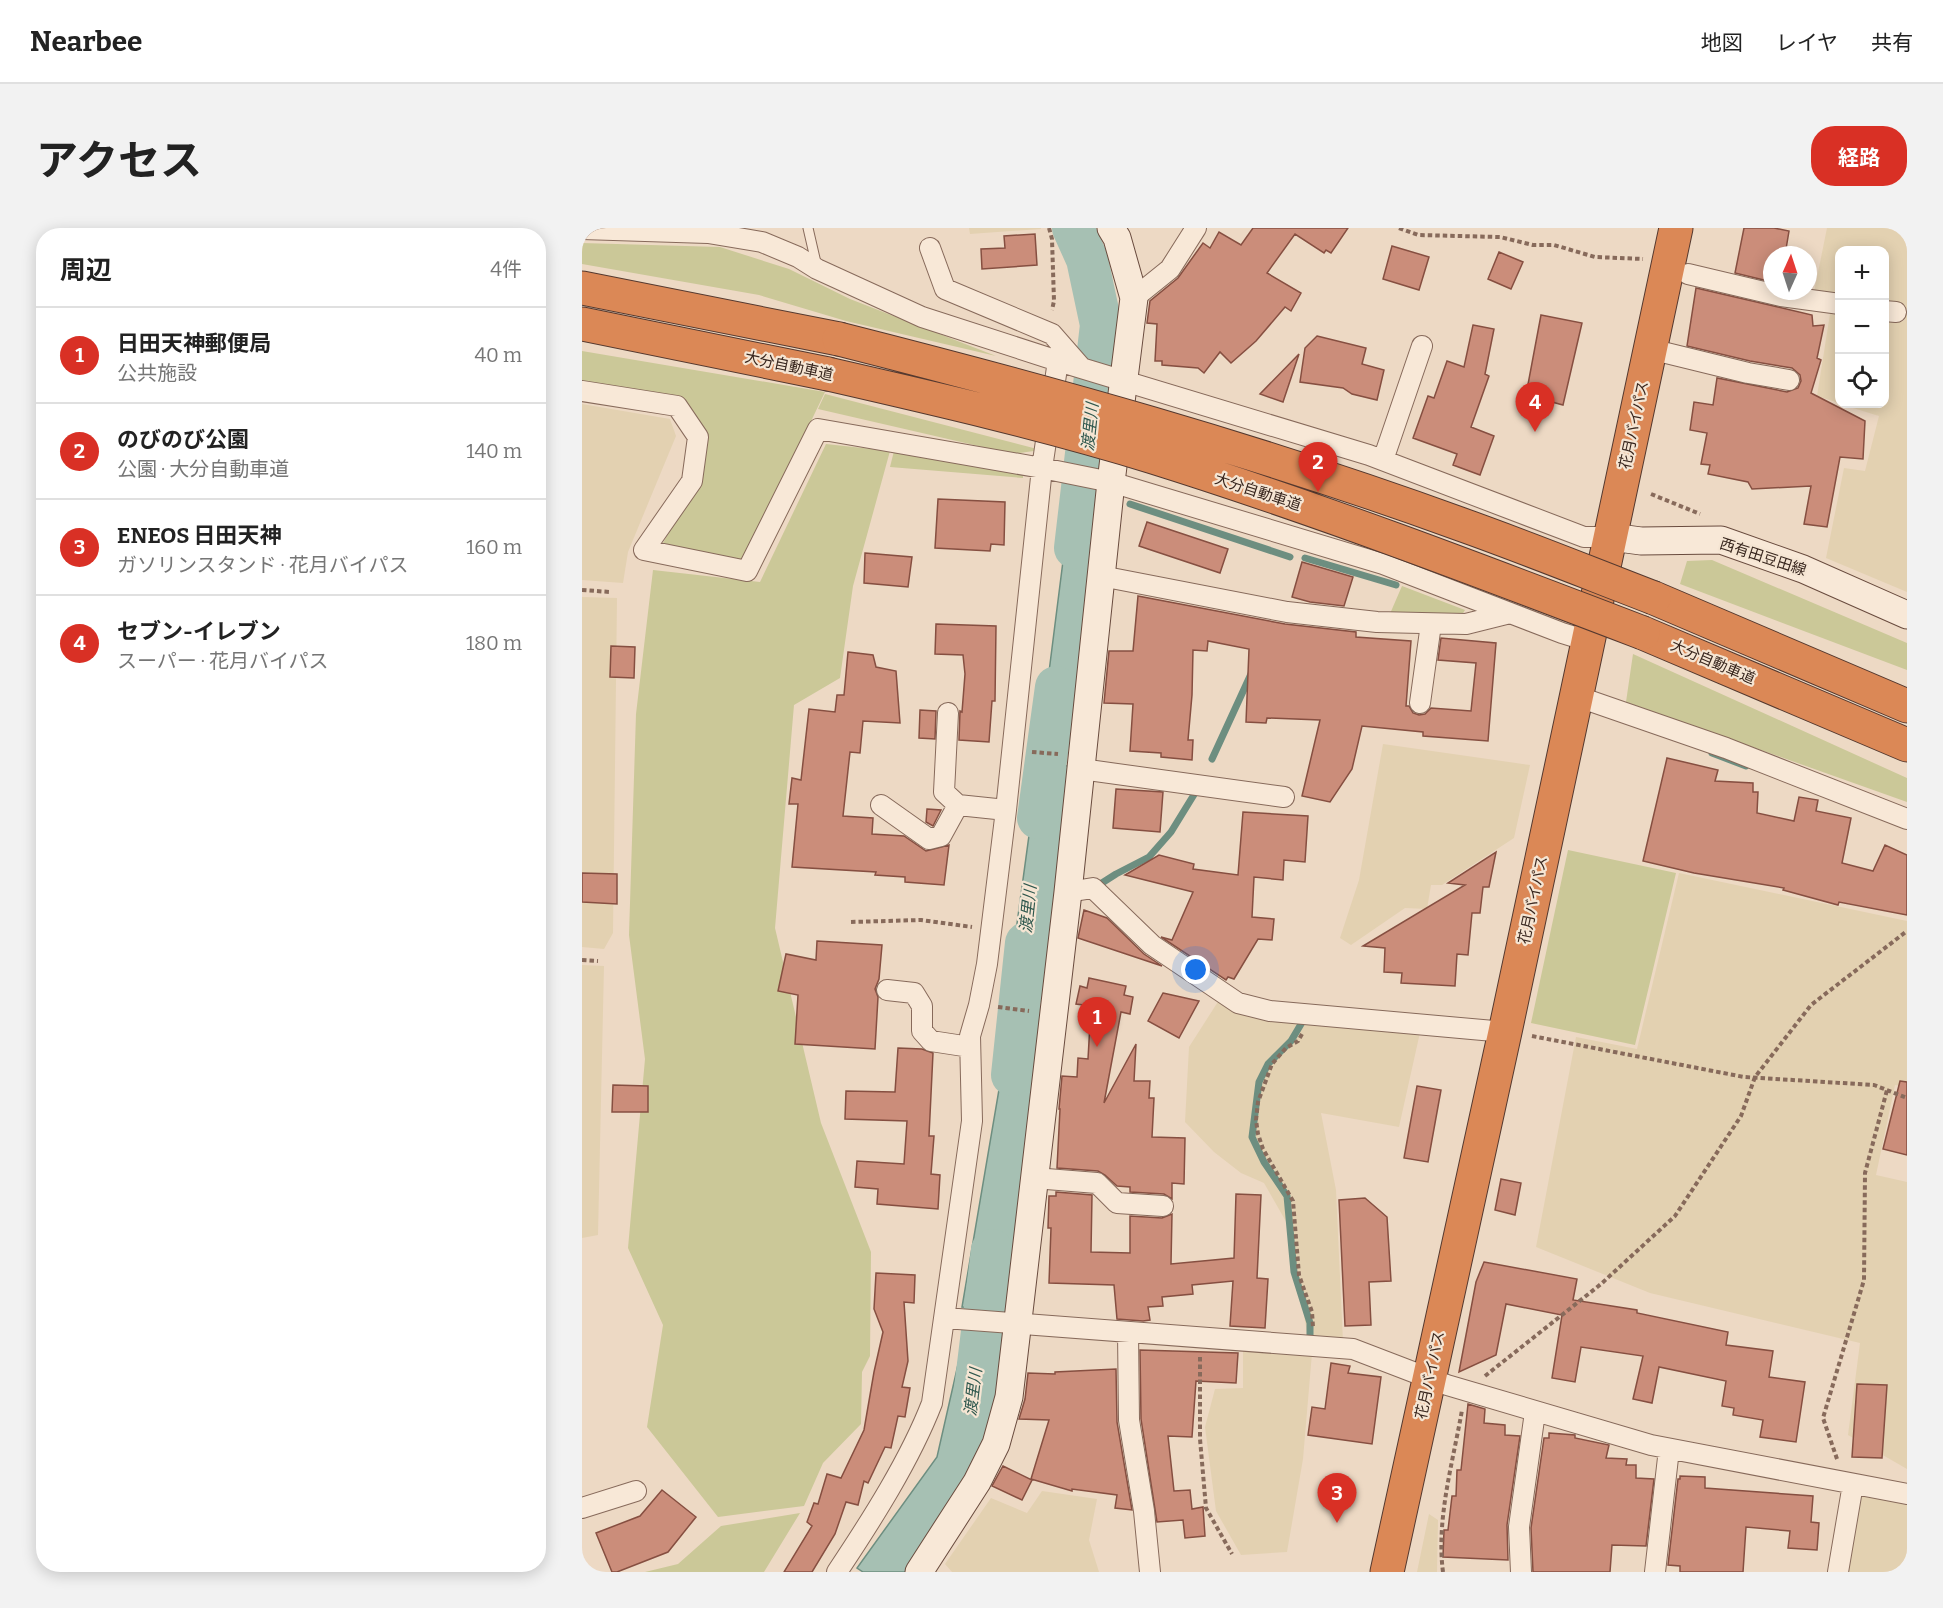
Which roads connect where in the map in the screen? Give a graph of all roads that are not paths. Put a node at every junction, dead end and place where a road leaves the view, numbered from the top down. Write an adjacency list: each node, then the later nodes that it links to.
1 (808, 228): 7 (lane)
2 (1111, 228): 10 (street)
3 (1196, 228): 10 (street)
4 (1676, 228): 14 (highway, 花月バイパス)
5 (582, 230): 7 (street)
6 (930, 248): 16 (street)
7 (817, 269): 15 (street)
8 (1688, 274): 11 (street)
9 (582, 288): 31 (highway, bridge)
10 (1134, 298): 17 (street)
11 (1835, 303)
12 (582, 324): 33 (highway, 大分自動車道, bridge)
13 (1422, 346): 20 (street)
14 (1650, 349): 18 (street); 23 (highway, 花月バイパス)
15 (1058, 361): 16 (street); 21 (street)
16 (1082, 367): 17 (street)
17 (1120, 379): 20 (street); 22 (street)
18 (1790, 380)
19 (582, 391): 21 (street)
20 (1383, 460): 23 (street)
21 (1043, 468): 22 (street); 38 (street)
22 (1110, 482): 24 (street); 25 (street)
23 (1611, 537): 26 (street, 西有田豆田線); 28 (highway, 花月バイパス)
24 (1101, 576): 27 (street); 34 (street)
25 (1510, 613): 27 (street); 28 (street)
26 (1907, 615)
27 (1431, 624): 30 (street)
28 (1588, 641): 29 (highway, 花月バイパス)
29 (1576, 696): 39 (street); 42 (highway, 花月バイパス)
30 (1420, 703)
31 (1907, 706)
32 (948, 713): 37 (street)
33 (1907, 745)
34 (1075, 762): 35 (street); 40 (street)
35 (1284, 797)
36 (881, 805): 37 (street)
37 (958, 805): 38 (street)
38 (1006, 810): 43 (street)
39 (1907, 819)
40 (1068, 892): 42 (street); 44 (street)
41 (887, 990): 43 (street)
42 (1505, 1032): 49 (highway, 花月バイパス)
43 (970, 1047): 46 (street)
44 (1034, 1178): 45 (street); 47 (street)
45 (1163, 1206)
46 (945, 1318): 47 (street); 56 (street)
47 (1017, 1324): 48 (street); 57 (street)
48 (1128, 1332): 49 (street); 58 (street)
49 (1429, 1379): 50 (street); 59 (highway, 花月バイパス)
50 (1534, 1412): 51 (street); 60 (street)
51 (1669, 1449): 52 (street); 61 (street)
52 (1848, 1483): 54 (street); 62 (street)
53 (636, 1491): 55 (street)
54 (1907, 1494)
55 (582, 1508)
56 (837, 1572)
57 (919, 1572)
58 (1150, 1572)
59 (1387, 1572)
60 (1521, 1572)
61 (1655, 1572)
62 (1838, 1572)

